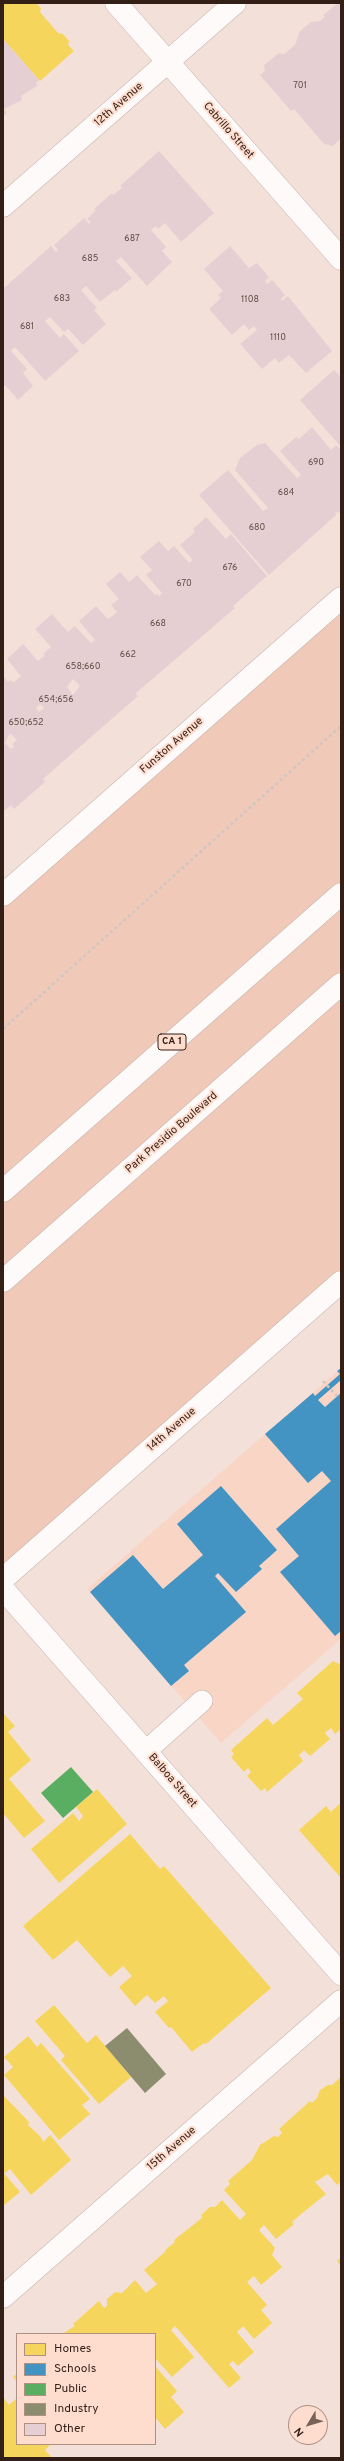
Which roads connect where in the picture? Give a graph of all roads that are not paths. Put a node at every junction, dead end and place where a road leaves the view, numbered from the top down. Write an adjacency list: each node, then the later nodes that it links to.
1 (116, 3): 3 (main road, Cabrillo Street)
2 (235, 3): 3 (main road, 12th Avenue)
3 (168, 62): 4 (main road, 12th Avenue); 5 (main road, Cabrillo Street)
4 (3, 206)
5 (341, 259)
6 (341, 598): 8 (main road, Funston Avenue)
7 (341, 894): 10 (main road, CA 1)
8 (3, 895)
9 (341, 984): 11 (main road, Park Presidio Boulevard)
10 (3, 1191)
11 (3, 1281)
12 (341, 1282): 13 (main road, 14th Avenue)
13 (3, 1579)
14 (3, 1589): 16 (main road, Balboa Street)
15 (202, 1701): 16 (lane)
16 (146, 1751): 17 (main road, Balboa Street)
17 (341, 1974)
18 (341, 2001): 19 (main road, 15th Avenue)
19 (3, 2297)

